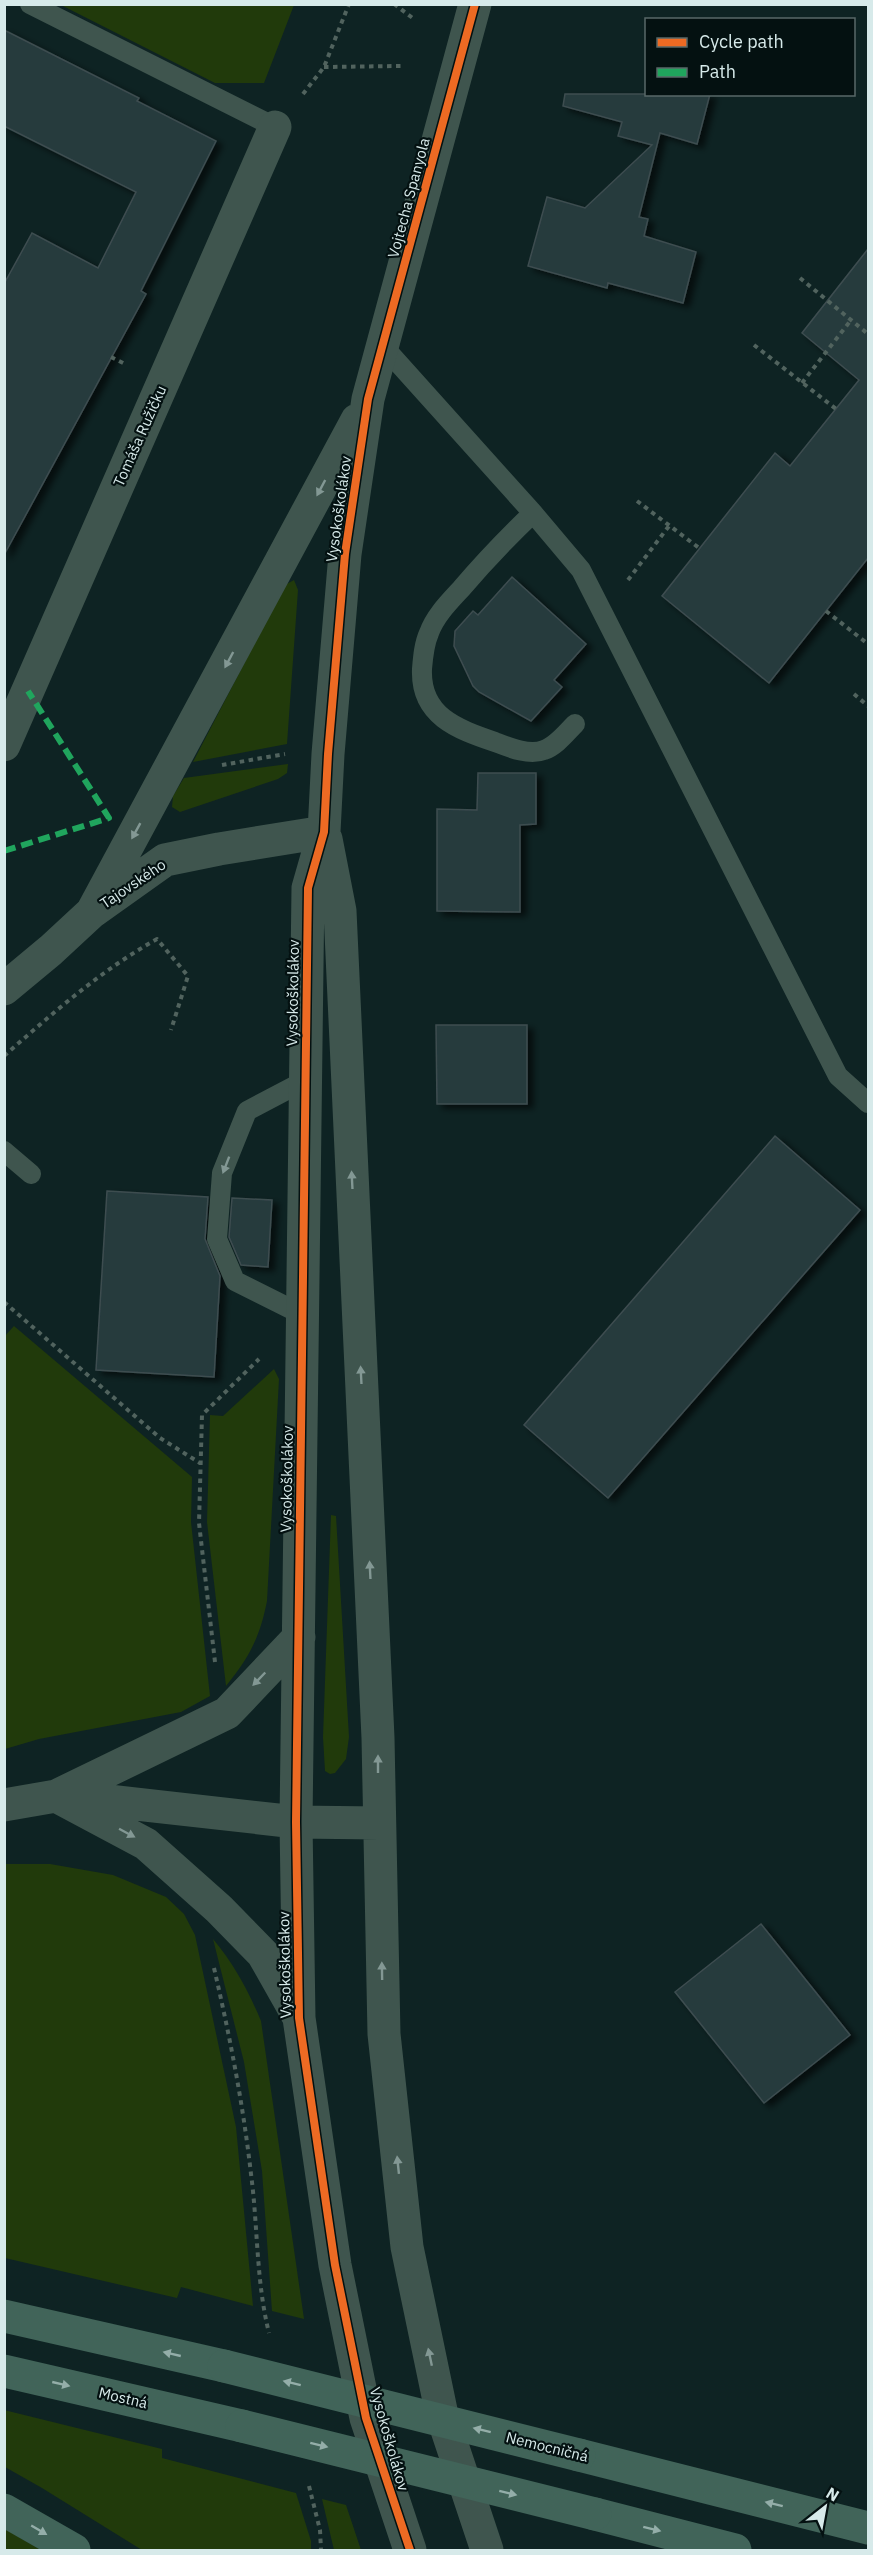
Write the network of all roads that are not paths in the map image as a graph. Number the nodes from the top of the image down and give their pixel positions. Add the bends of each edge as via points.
1 (30, 4) edge
2 (475, 4) edge
3 (275, 127) joint
4 (382, 346) junction
5 (368, 399) junction
6 (534, 513) junction
7 (575, 724) dead end
8 (4, 745) edge
9 (324, 832) junction
10 (92, 912) junction
11 (4, 989) edge
12 (304, 1081) junction
13 (868, 1103) edge
14 (4, 1151) edge
15 (31, 1174) dead end
16 (303, 1315) junction
17 (299, 1637) junction
18 (57, 1796) junction
19 (4, 1805) edge
20 (296, 1822) junction
21 (379, 1823) junction
22 (299, 2018) junction
23 (4, 2295) edge
24 (4, 2316) edge
25 (120, 2342) junction
26 (4, 2371) edge
27 (4, 2510) edge
28 (868, 2528) edge
29 (74, 2550) edge
30 (410, 2550) edge
31 (487, 2550) edge
32 (735, 2550) edge

1 - 3 lane
2 - 4 street, Vojtecha Spanyola
3 - 8 street, Tomáša Ružičku
4 - 5 street, Vojtecha Spanyola
4 - 6 lane
5 - 9 street, Vysokoškolákov via 345,554
5 -> 10 street
6 - 7 lane via 489,556 440,612 423,656 426,700 457,728 522,751 542,751
6 - 13 lane via 581,570 838,1076
9 - 10 street, Tajovského via 165,860
9 - 12 street, Vysokoškolákov via 308,888
21 -> 9 street, Vysokoškolákov via 340,911
10 - 11 street, Tajovského
12 - 16 street, Vysokoškolákov
12 -> 16 lane via 248,1111 222,1173 218,1239 235,1281
14 - 15 lane
16 - 17 street, Vysokoškolákov
17 -> 18 street via 227,1713
17 - 20 street, Vysokoškolákov
18 - 19 street
18 - 20 street
18 -> 22 street via 146,1844 219,1909 263,1954
20 - 21 street
20 - 22 street, Vysokoškolákov
31 -> 21 street, Vysokoškolákov via 442,2415 406,2247 384,2034
22 - 30 street, Vysokoškolákov via 335,2265 366,2418
23 - 25 main road
24 - 25 main road
28 -> 25 main road, Nemocničná, bridge
26 -> 32 main road, Mostná, bridge via 242,2426
27 -> 29 main road

